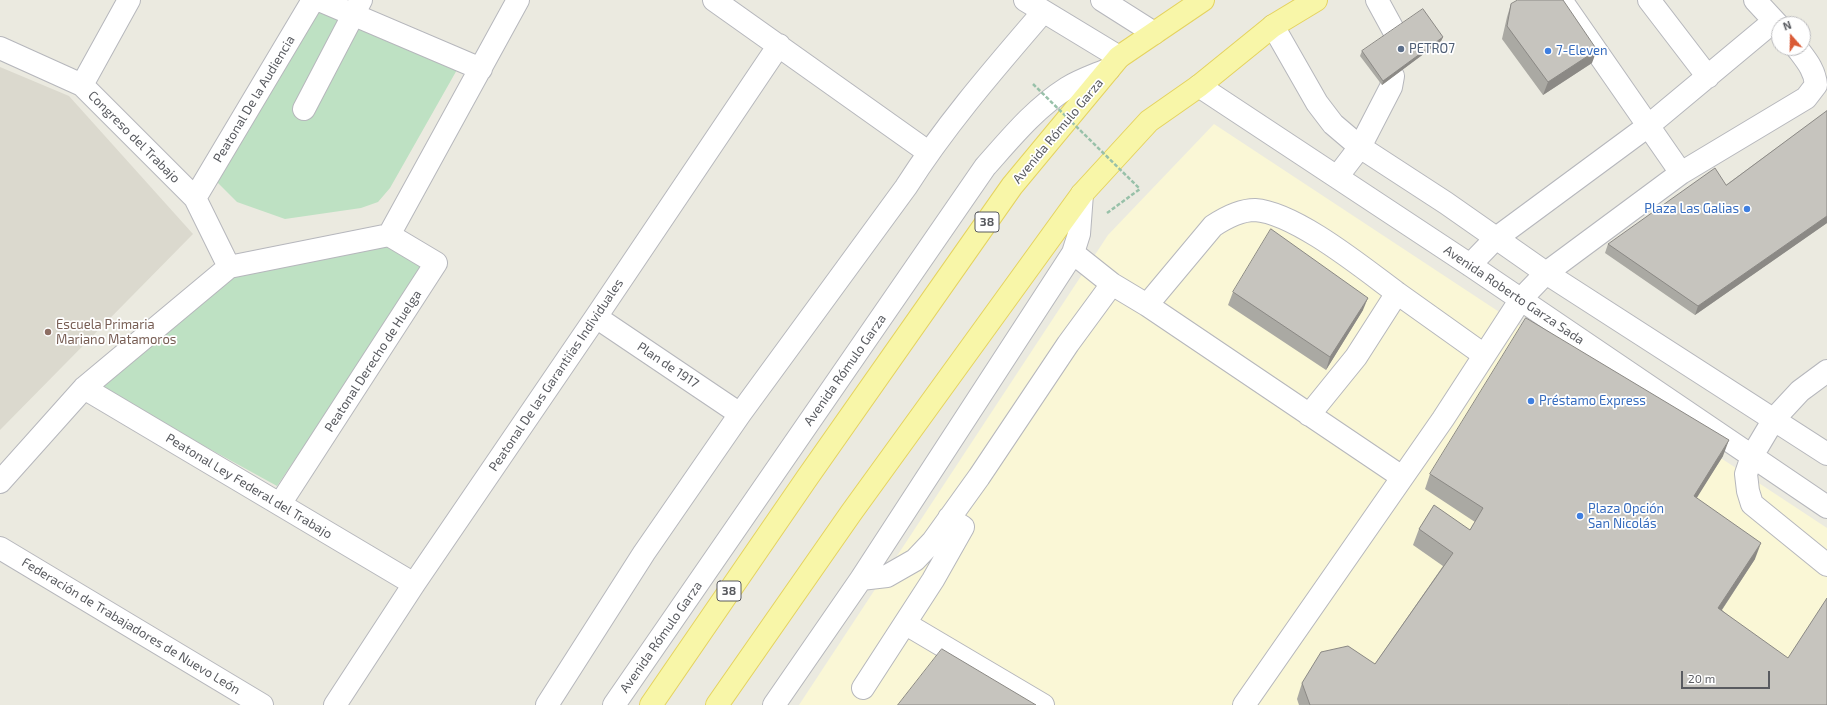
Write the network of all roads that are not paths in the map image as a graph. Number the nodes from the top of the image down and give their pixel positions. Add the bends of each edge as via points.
1 (129, 0) edge
2 (313, 0) edge
3 (319, 0) edge
4 (518, 0) edge
5 (714, 0) edge
6 (1102, 0) edge
7 (1202, 0) edge
8 (1316, 0) edge
9 (1377, 0) edge
10 (1561, 0) edge
11 (1649, 0) edge
12 (1755, 0) edge
13 (1034, 6) edge
14 (357, 8) edge
15 (1771, 17) edge
16 (1273, 26) junction
17 (1771, 29) edge
18 (1395, 32) edge
19 (1154, 33) junction
20 (779, 45) junction
21 (0, 48) edge
22 (1803, 56) edge
23 (1114, 63) junction
24 (481, 69) junction
25 (1394, 76) edge
26 (1708, 77) junction
27 (82, 85) junction
28 (1199, 86) junction
29 (304, 109) dead end
30 (1648, 126) junction
31 (1360, 147) junction
32 (928, 152) junction
33 (1681, 174) junction
34 (1337, 177) junction
35 (1082, 194) junction
36 (195, 198) junction
37 (389, 235) junction
38 (1495, 239) junction
39 (1073, 253) junction
40 (1470, 265) junction
41 (229, 267) junction
42 (1546, 273) junction
43 (1112, 284) junction
44 (1397, 293) junction
45 (1521, 299) junction
46 (1147, 305) junction
47 (596, 317) junction
48 (1484, 355) junction
49 (1827, 371) edge
50 (84, 388) junction
51 (740, 414) junction
52 (1309, 415) junction
53 (1774, 419) junction
54 (1827, 454) edge
55 (1752, 456) junction
56 (1402, 477) junction
57 (0, 482) edge
58 (280, 504) junction
59 (1827, 507) edge
60 (949, 518) junction
61 (0, 548) edge
62 (1827, 565) edge
63 (862, 578) junction
64 (414, 584) junction
65 (906, 624) junction
66 (863, 688) dead end
67 (262, 705) edge
68 (335, 705) edge
69 (547, 705) edge
70 (614, 705) edge
71 (651, 705) edge
72 (717, 705) edge
73 (774, 705) edge
74 (1043, 705) edge
75 (1244, 705) edge

1 - 27 street
2 - 36 street, Peatonal De la Audiencia
3 - 14 street
4 - 24 street
5 - 20 street
6 - 19 street
7 - 19 main road, Avenida Rómulo Garza / 38
8 - 16 main road
9 - 18 street
10 - 30 street
11 - 26 street
12 - 15 street
13 - 23 street
13 - 32 street via 980,86
14 - 24 street
14 - 29 street
16 - 28 main road
16 - 31 street via 1317,103 1333,124
17 - 26 street
19 - 23 main road, Avenida Rómulo Garza / 38
20 - 32 street
20 - 47 street, Peatonal De las Garantiías Individuales
21 - 27 street, Congreso del Trabajo
22 - 33 street via 1816,78 1816,85 1806,98
23 - 70 street, Avenida Rómulo Garza via 1068,88 1041,107 985,167
23 - 71 main road, Avenida Rómulo Garza / 38 via 1012,186
24 - 37 street
25 - 31 street via 1391,87
26 - 30 street
27 - 36 street, Congreso del Trabajo
28 - 34 street, Avenida Roberto Garza Sada
28 - 35 main road via 1150,121
30 - 33 street
30 - 38 street
31 - 34 street
31 - 38 street via 1446,203
32 - 51 street via 906,187
33 - 42 street
34 - 40 street, Avenida Roberto Garza Sada
35 - 39 street via 1079,234
35 - 72 main road via 851,513
36 - 41 street, Congreso del Trabajo
37 - 41 street
37 - 58 street, Peatonal Derecho de Huelga via 436,263
38 - 40 street
38 - 42 street
39 - 43 street
39 - 63 street
40 - 45 street, Avenida Roberto Garza Sada
41 - 50 street
42 - 45 street
42 - 53 street
43 - 46 street
43 - 60 street
44 - 46 street via 1331,244 1272,213 1254,210 1227,217 1213,226
44 - 48 street
44 - 52 street via 1356,356
45 - 48 street
45 - 55 street, Avenida Roberto Garza Sada
46 - 52 street
47 - 51 street, Plan de 1917
47 - 64 street, Peatonal De las Garantiías Individuales
48 - 56 street
49 - 53 street via 1800,391
50 - 57 street
50 - 58 street, Peatonal Ley Federal del Trabajo
51 - 69 street via 644,553
52 - 56 street
53 - 54 street
53 - 55 street
55 - 59 street, Avenida Roberto Garza Sada
55 - 62 street via 1746,474 1752,504
56 - 75 street
58 - 64 street, Peatonal Ley Federal del Trabajo
60 - 63 street via 933,541 915,560 887,576
60 - 65 street via 963,527
61 - 67 street, Federación de Trabajadores de Nuevo León
63 - 73 street
64 - 68 street, Peatonal De las Garantiías Individuales
65 - 66 street
65 - 74 street

